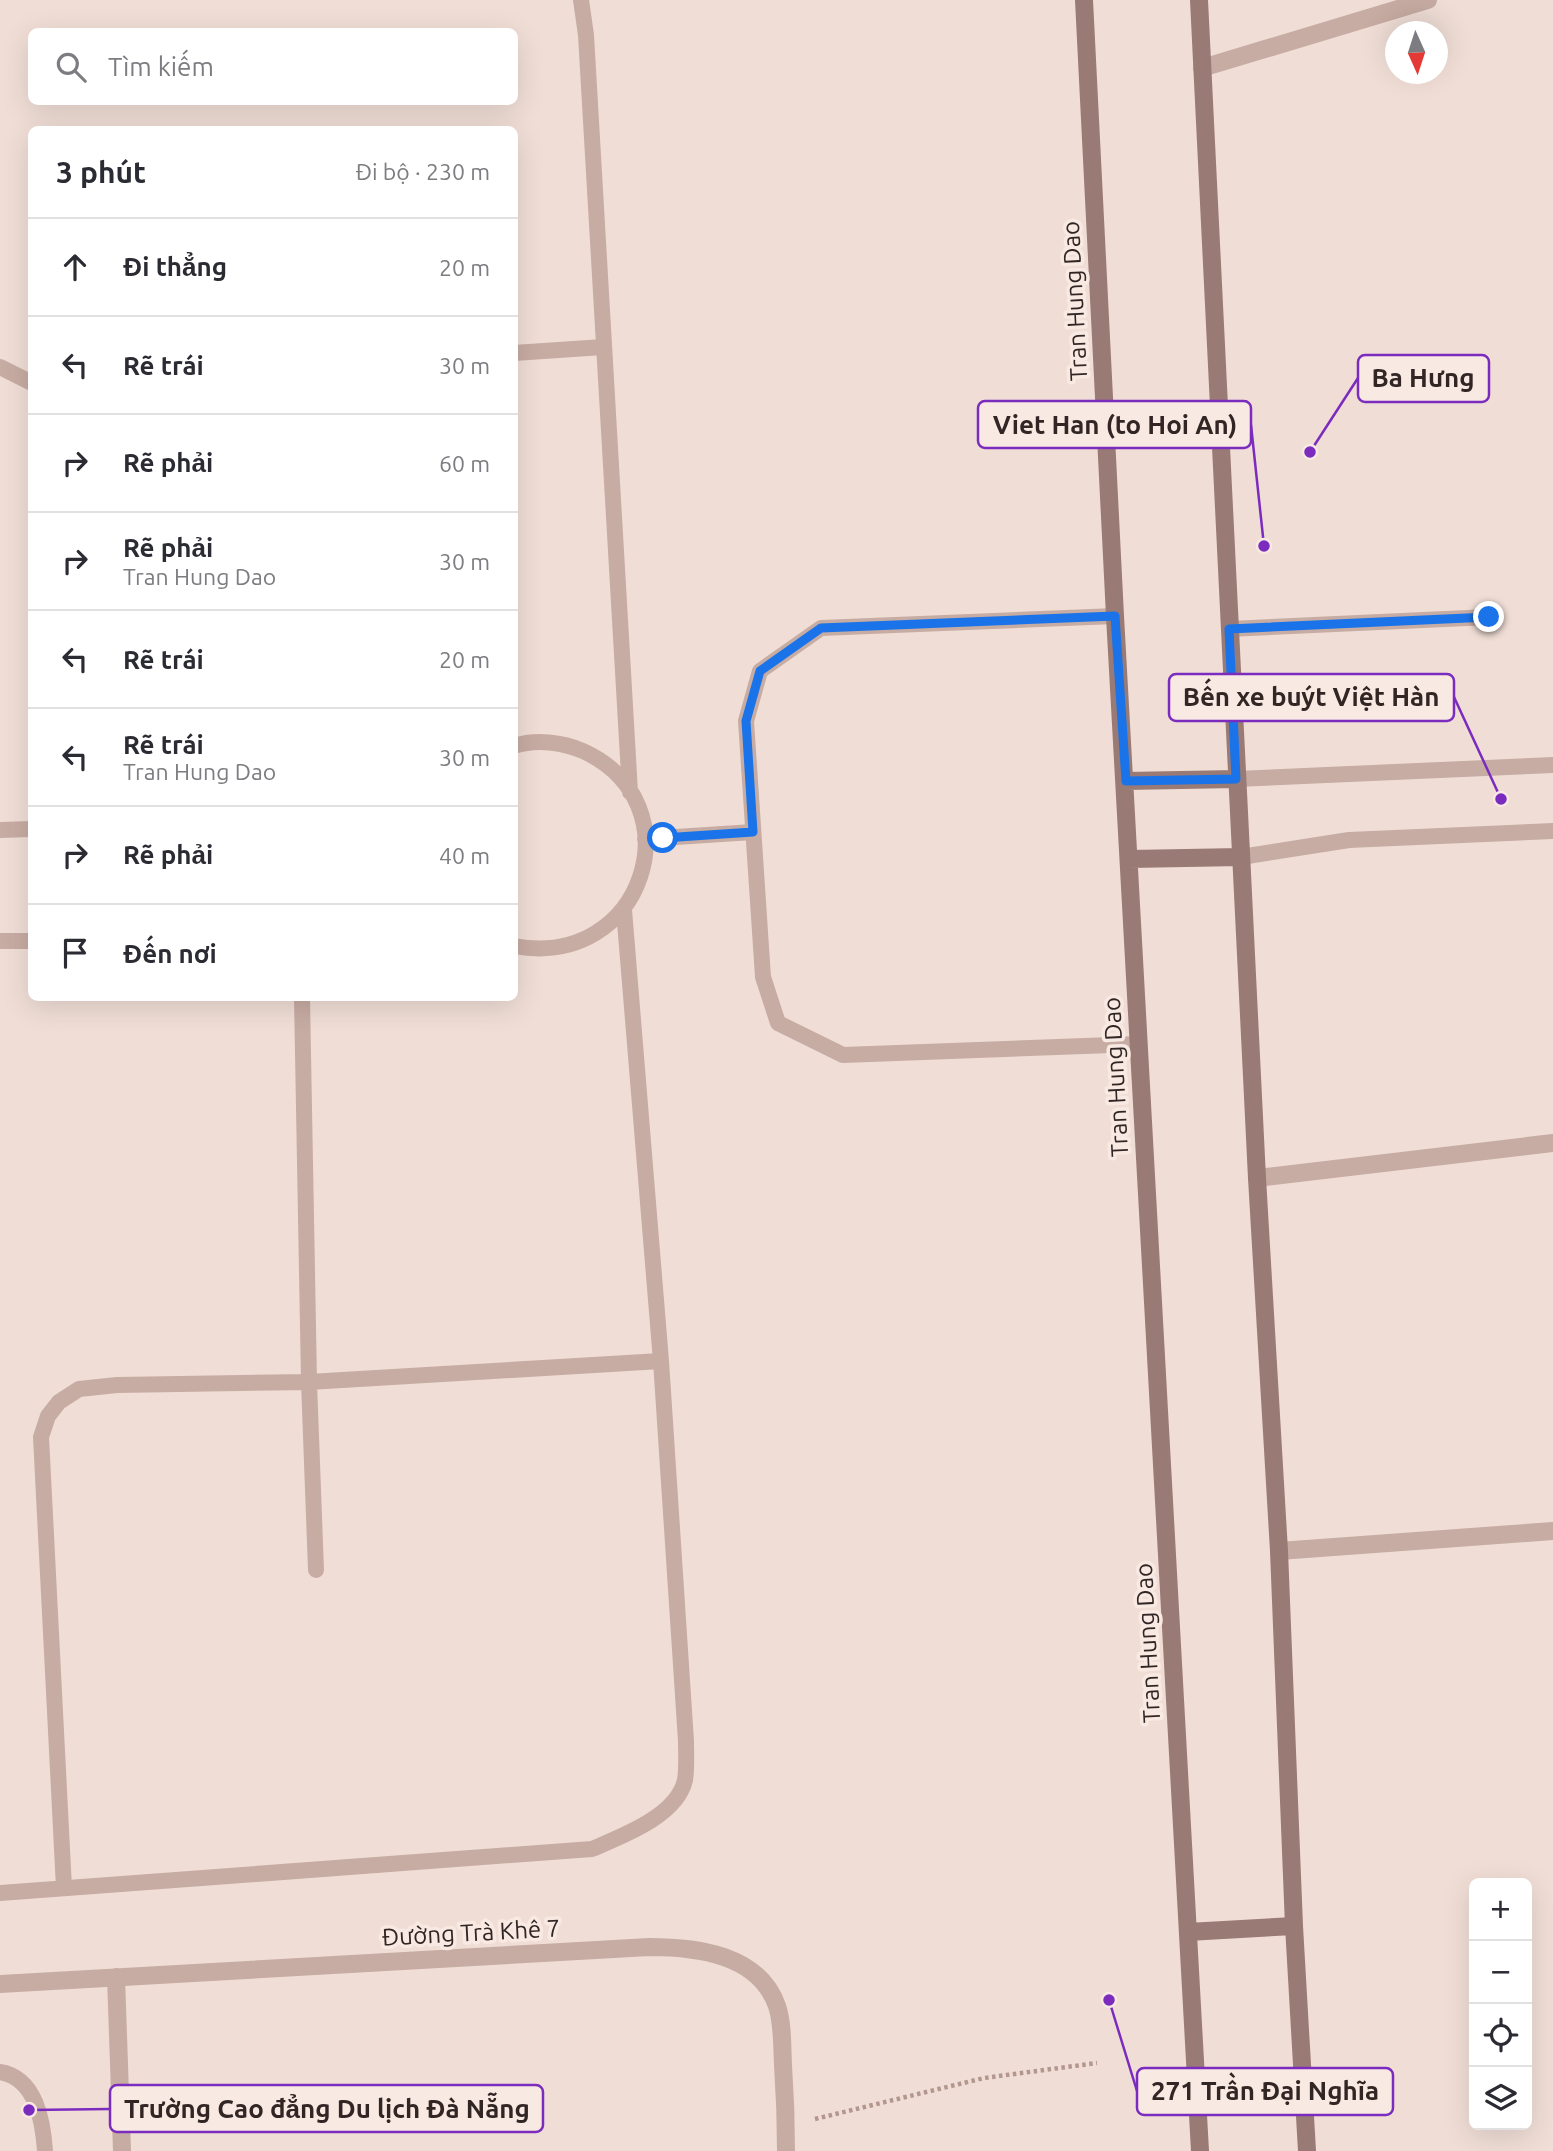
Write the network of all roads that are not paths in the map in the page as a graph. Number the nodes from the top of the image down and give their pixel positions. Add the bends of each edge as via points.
1 (581, 0) edge
2 (1084, 0) edge
3 (1199, 0) edge
4 (1428, 0) edge
5 (1202, 68) junction
6 (603, 347) junction
7 (518, 353) edge
8 (0, 368) edge
9 (28, 381) edge
10 (1115, 616) junction
11 (1489, 617) dead end
12 (1229, 629) junction
13 (518, 746) edge
14 (1553, 765) edge
15 (1236, 779) junction
16 (1126, 781) junction
17 (630, 792) junction
18 (28, 829) edge
19 (0, 830) edge
20 (1553, 831) edge
21 (753, 832) junction
22 (645, 839) junction
23 (1241, 857) junction
24 (1130, 859) junction
25 (624, 910) junction
26 (28, 941) edge
27 (0, 942) edge
28 (518, 947) edge
29 (302, 1001) edge
30 (1139, 1044) junction
31 (1553, 1143) edge
32 (1257, 1178) junction
33 (662, 1361) junction
34 (309, 1382) junction
35 (1553, 1531) edge
36 (1279, 1551) junction
37 (316, 1570) dead end
38 (64, 1888) junction
39 (0, 1894) edge
40 (1294, 1926) junction
41 (1188, 1932) junction
42 (116, 1977) junction
43 (0, 1983) edge
44 (0, 2072) edge
45 (45, 2151) edge
46 (122, 2151) edge
47 (786, 2151) edge
48 (1200, 2151) edge
49 (1307, 2151) edge

1 - 6 lane
2 - 10 main road, Tran Hung Dao
3 - 5 main road
4 - 5 street
5 - 12 main road
6 - 7 lane
6 - 17 lane
8 - 9 lane
10 - 16 main road, Tran Hung Dao
10 - 21 lane via 821,628 760,671 746,721
11 - 12 lane
12 - 15 main road
13 - 17 lane via 572,747 605,765
14 - 15 lane
15 - 16 main road
15 - 23 main road
16 - 24 main road, Tran Hung Dao
17 - 22 lane via 641,814
18 - 19 lane
20 - 23 lane via 1349,840
21 - 22 lane
21 - 30 lane via 763,977 778,1023 843,1055
22 - 25 lane via 637,888
23 - 24 main road
23 - 32 main road
24 - 30 main road, Tran Hung Dao
25 - 28 lane via 584,941 560,949
25 - 33 lane
26 - 27 lane
29 - 34 lane
30 - 41 main road, Tran Hung Dao
31 - 32 street
32 - 36 main road
33 - 34 lane
33 - 38 lane via 686,1741 685,1782 665,1810 633,1832 592,1849
34 - 37 lane
34 - 38 lane via 79,1389 48,1416 41,1437
35 - 36 street
36 - 40 main road
38 - 39 lane
40 - 41 main road
40 - 49 main road
41 - 48 main road, Tran Hung Dao
42 - 43 street, Đường Trà Khê 7
42 - 46 street
42 - 47 street, Đường Trà Khê 7 via 649,1947 713,1952 765,1983 777,2007
44 - 45 lane via 31,2091 43,2121

